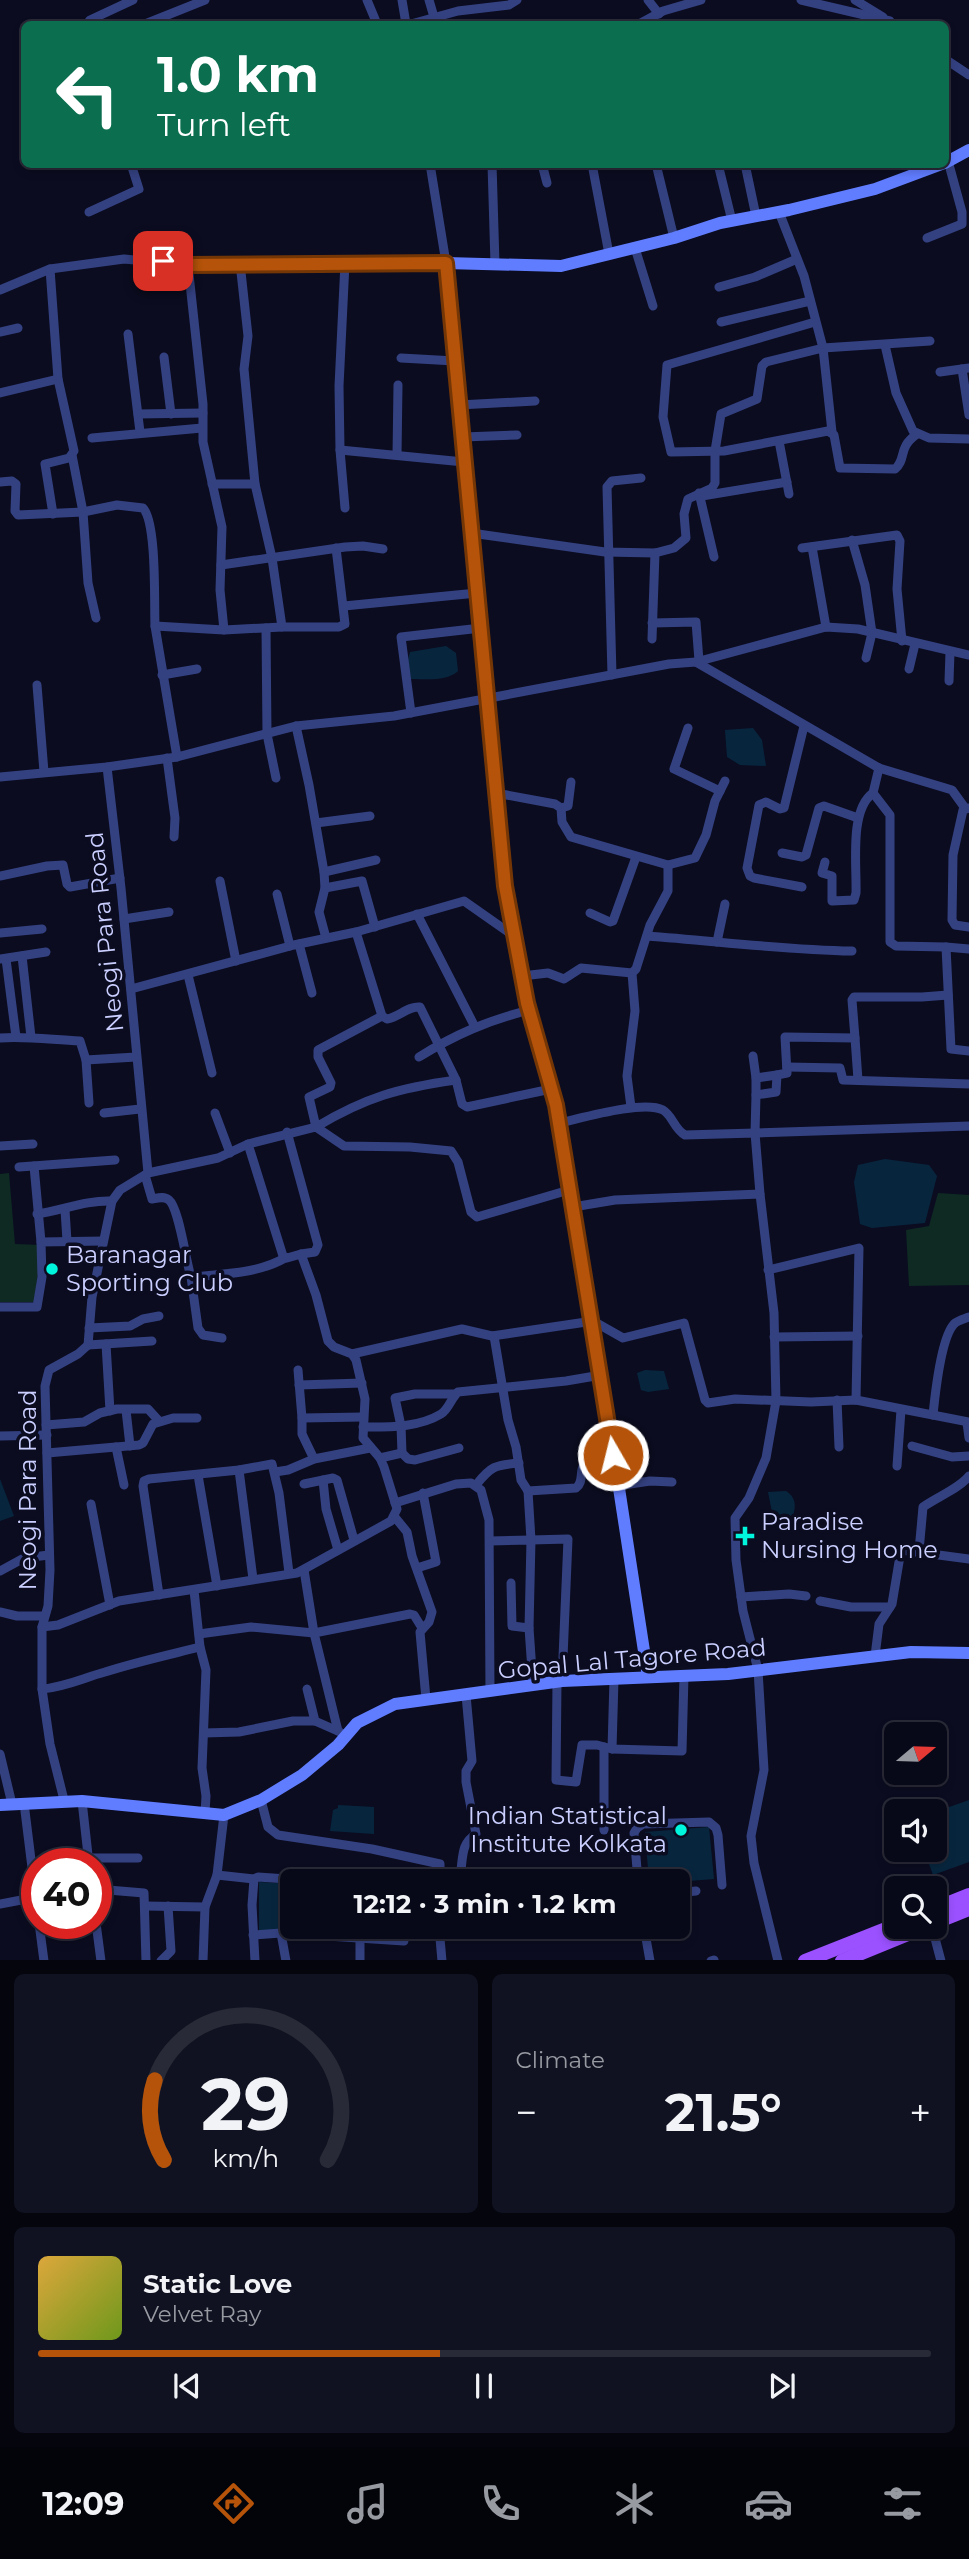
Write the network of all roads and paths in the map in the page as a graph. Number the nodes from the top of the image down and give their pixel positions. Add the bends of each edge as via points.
1 (133, 0) edge
2 (205, 0) edge
3 (367, 0) edge
4 (402, 0) edge
5 (429, 0) edge
6 (517, 0) edge
7 (648, 0) edge
8 (701, 0) edge
9 (801, 0) edge
10 (855, 0) edge
11 (680, 3) edge
12 (659, 14) junction
13 (434, 17) junction
14 (89, 21) edge
15 (152, 21) edge
16 (376, 21) edge
17 (407, 21) edge
18 (419, 21) edge
19 (645, 21) edge
20 (884, 21) edge
21 (889, 21) edge
22 (949, 62) edge
23 (969, 75) edge
24 (969, 150) edge
25 (949, 161) edge
26 (132, 168) edge
27 (431, 168) edge
28 (492, 168) edge
29 (543, 168) edge
30 (593, 168) edge
31 (657, 168) edge
32 (719, 168) dead end
33 (746, 168) edge
34 (932, 168) edge
35 (947, 168) edge
36 (547, 183) dead end
37 (89, 212) dead end
38 (779, 212) junction
39 (756, 216) junction
40 (732, 221) junction
41 (674, 238) junction
42 (927, 238) dead end
43 (635, 248) junction
44 (609, 254) junction
45 (797, 259) junction
46 (345, 262) junction
47 (240, 263) junction
48 (446, 263) junction
49 (495, 264) junction
50 (188, 265) junction
51 (50, 269) junction
52 (719, 287) dead end
53 (0, 290) edge
54 (810, 301) junction
55 (653, 306) dead end
56 (721, 322) dead end
57 (815, 322) junction
58 (18, 328) dead end
59 (0, 332) edge
60 (128, 334) dead end
61 (930, 341) dead end
62 (886, 345) junction
63 (823, 348) junction
64 (164, 357) dead end
65 (401, 358) dead end
66 (455, 361) junction
67 (965, 368) edge
68 (940, 372) dead end
69 (58, 379) junction
70 (398, 385) dead end
71 (0, 393) edge
72 (535, 401) dead end
73 (459, 405) junction
74 (203, 413) junction
75 (138, 414) junction
76 (171, 414) junction
77 (969, 415) edge
78 (202, 428) junction
79 (140, 432) junction
80 (832, 432) junction
81 (917, 434) junction
82 (517, 435) dead end
83 (463, 437) junction
84 (92, 438) dead end
85 (969, 439) edge
86 (779, 441) junction
87 (340, 450) junction
88 (715, 451) junction
89 (72, 455) junction
90 (397, 455) junction
91 (464, 462) junction
92 (641, 478) dead end
93 (0, 482) edge
94 (787, 482) junction
95 (212, 484) junction
96 (256, 484) junction
97 (700, 494) junction
98 (789, 494) dead end
99 (345, 508) dead end
100 (83, 512) junction
101 (53, 514) junction
102 (471, 533) junction
103 (852, 540) junction
104 (336, 548) junction
105 (383, 549) dead end
106 (609, 552) junction
107 (655, 553) junction
108 (713, 557) dead end
109 (272, 558) junction
110 (221, 565) junction
111 (477, 593) junction
112 (344, 606) junction
113 (96, 618) dead end
114 (652, 623) junction
115 (155, 626) junction
116 (826, 626) junction
117 (282, 627) junction
118 (266, 628) junction
119 (481, 628) junction
120 (223, 630) junction
121 (872, 633) junction
122 (652, 639) dead end
123 (902, 641) junction
124 (915, 644) junction
125 (950, 652) junction
126 (969, 655) edge
127 (866, 658) dead end
128 (698, 661) junction
129 (197, 669) dead end
130 (909, 669) dead end
131 (162, 675) junction
132 (612, 675) junction
133 (949, 681) dead end
134 (37, 685) dead end
135 (487, 697) junction
136 (411, 713) junction
137 (296, 726) junction
138 (804, 726) junction
139 (688, 728) dead end
140 (267, 734) junction
141 (177, 757) junction
142 (167, 758) junction
143 (107, 767) junction
144 (879, 768) junction
145 (44, 772) junction
146 (0, 777) edge
147 (276, 778) dead end
148 (725, 780) dead end
149 (571, 782) dead end
150 (720, 791) junction
151 (496, 793) junction
152 (873, 793) junction
153 (561, 808) junction
154 (967, 808) edge
155 (370, 816) dead end
156 (859, 818) junction
157 (316, 823) junction
158 (174, 837) dead end
159 (782, 853) dead end
160 (636, 857) junction
161 (376, 860) dead end
162 (825, 862) dead end
163 (668, 865) junction
164 (324, 872) junction
165 (0, 876) edge
166 (120, 878) junction
167 (220, 881) dead end
168 (802, 887) dead end
169 (325, 888) junction
170 (277, 894) dead end
171 (725, 904) dead end
172 (169, 912) dead end
173 (590, 913) dead end
174 (417, 914) junction
175 (124, 919) junction
176 (375, 927) junction
177 (969, 927) edge
178 (42, 929) dead end
179 (356, 932) junction
180 (0, 933) edge
181 (514, 936) junction
182 (647, 936) junction
183 (326, 938) junction
184 (717, 942) junction
185 (295, 945) junction
186 (946, 947) junction
187 (969, 948) edge
188 (852, 951) dead end
189 (46, 952) dead end
190 (22, 956) junction
191 (3, 959) edge
192 (236, 961) junction
193 (632, 973) junction
194 (188, 975) junction
195 (522, 976) junction
196 (131, 989) junction
197 (312, 993) dead end
198 (948, 995) junction
199 (529, 1010) junction
200 (382, 1016) junction
201 (475, 1027) junction
202 (16, 1037) junction
203 (31, 1037) junction
204 (0, 1038) edge
205 (855, 1038) junction
206 (440, 1044) junction
207 (969, 1051) edge
208 (752, 1056) dead end
209 (136, 1057) junction
210 (419, 1057) dead end
211 (86, 1060) junction
212 (787, 1068) junction
213 (212, 1073) dead end
214 (777, 1075) junction
215 (756, 1078) junction
216 (456, 1080) junction
217 (858, 1080) junction
218 (969, 1084) edge
219 (551, 1089) junction
220 (756, 1095) junction
221 (89, 1103) dead end
222 (631, 1108) junction
223 (140, 1109) junction
224 (215, 1113) dead end
225 (104, 1114) dead end
226 (559, 1123) junction
227 (969, 1126) edge
228 (316, 1127) junction
229 (287, 1132) junction
230 (755, 1133) junction
231 (33, 1144) dead end
232 (248, 1144) junction
233 (0, 1146) edge
234 (230, 1153) junction
235 (115, 1160) dead end
236 (34, 1166) junction
237 (19, 1167) dead end
238 (147, 1174) junction
239 (569, 1190) junction
240 (760, 1194) junction
241 (112, 1200) junction
242 (573, 1207) junction
243 (65, 1210) junction
244 (37, 1214) junction
245 (67, 1241) junction
246 (103, 1241) junction
247 (41, 1242) junction
248 (301, 1254) junction
249 (285, 1258) junction
250 (768, 1270) junction
251 (191, 1278) junction
252 (0, 1307) edge
253 (159, 1316) dead end
254 (969, 1317) edge
255 (593, 1321) junction
256 (89, 1328) junction
257 (494, 1336) junction
258 (858, 1336) junction
259 (774, 1337) junction
260 (222, 1338) dead end
261 (152, 1341) dead end
262 (106, 1344) junction
263 (88, 1345) junction
264 (352, 1354) junction
265 (298, 1370) dead end
266 (601, 1375) junction
267 (362, 1383) junction
268 (299, 1385) junction
269 (501, 1387) junction
270 (454, 1395) junction
271 (837, 1400) junction
272 (856, 1400) junction
273 (776, 1401) junction
274 (126, 1409) junction
275 (901, 1410) junction
276 (110, 1411) junction
277 (933, 1415) junction
278 (197, 1418) dead end
279 (302, 1419) junction
280 (159, 1421) junction
281 (363, 1422) junction
282 (968, 1423) edge
283 (46, 1425) junction
284 (401, 1426) junction
285 (47, 1435) junction
286 (0, 1436) edge
287 (969, 1438) edge
288 (130, 1446) junction
289 (912, 1446) dead end
290 (116, 1447) junction
291 (839, 1447) dead end
292 (370, 1448) junction
293 (459, 1448) dead end
294 (47, 1453) junction
295 (402, 1453) junction
296 (969, 1456) edge
297 (380, 1458) junction
298 (314, 1459) junction
299 (614, 1460) junction
300 (519, 1463) junction
301 (897, 1466) dead end
302 (239, 1470) junction
303 (275, 1472) junction
304 (198, 1475) junction
305 (969, 1476) edge
306 (323, 1480) junction
307 (673, 1482) dead end
308 (304, 1483) dead end
309 (124, 1485) dead end
310 (476, 1485) junction
311 (617, 1486) junction
312 (528, 1491) junction
313 (423, 1493) junction
314 (395, 1503) junction
315 (91, 1504) dead end
316 (394, 1516) junction
317 (531, 1540) junction
318 (354, 1541) junction
319 (490, 1541) junction
320 (338, 1550) junction
321 (919, 1551) junction
322 (49, 1555) junction
323 (969, 1559) edge
324 (417, 1568) junction
325 (304, 1570) junction
326 (0, 1572) edge
327 (289, 1573) junction
328 (253, 1579) junction
329 (511, 1583) dead end
330 (217, 1586) junction
331 (194, 1590) junction
332 (159, 1595) junction
333 (806, 1596) dead end
334 (741, 1597) junction
335 (820, 1601) dead end
336 (110, 1605) junction
337 (890, 1608) junction
338 (0, 1612) edge
339 (44, 1616) junction
340 (42, 1627) junction
341 (422, 1628) junction
342 (529, 1628) junction
343 (314, 1633) junction
344 (199, 1634) junction
345 (201, 1647) junction
346 (969, 1653) edge
347 (875, 1656) junction
348 (758, 1670) junction
349 (684, 1676) junction
350 (648, 1677) junction
351 (614, 1679) junction
352 (559, 1681) junction
353 (533, 1685) junction
354 (42, 1689) junction
355 (307, 1689) dead end
356 (490, 1692) junction
357 (466, 1695) junction
358 (426, 1699) junction
359 (315, 1721) junction
360 (204, 1733) junction
361 (343, 1733) junction
362 (608, 1748) junction
363 (0, 1754) edge
364 (64, 1800) junction
365 (261, 1800) junction
366 (82, 1801) junction
367 (12, 1804) edge
368 (205, 1813) junction
369 (224, 1815) junction
370 (604, 1830) dead end
371 (23, 1848) edge
372 (87, 1848) edge
373 (138, 1858) dead end
374 (112, 1860) edge
375 (440, 1869) edge
376 (461, 1869) edge
377 (637, 1869) edge
378 (217, 1875) junction
379 (254, 1879) junction
380 (280, 1879) edge
381 (722, 1885) dead end
382 (112, 1890) edge
383 (696, 1891) dead end
384 (690, 1892) edge
385 (969, 1895) edge
386 (21, 1900) edge
387 (0, 1904) edge
388 (947, 1904) edge
389 (145, 1906) junction
390 (168, 1906) junction
391 (205, 1907) junction
392 (969, 1909) edge
393 (947, 1919) edge
394 (884, 1930) edge
395 (280, 1933) edge
396 (253, 1935) junction
397 (41, 1939) edge
398 (98, 1939) edge
399 (282, 1939) edge
400 (359, 1939) edge
401 (374, 1939) edge
402 (404, 1939) edge
403 (440, 1939) edge
404 (646, 1939) edge
405 (896, 1939) edge
406 (936, 1939) edge
407 (44, 1960) edge
408 (101, 1960) edge
409 (146, 1960) edge
410 (162, 1960) edge
411 (203, 1960) edge
412 (255, 1960) edge
413 (286, 1960) edge
414 (360, 1960) edge
415 (442, 1960) edge
416 (650, 1960) edge
417 (778, 1960) edge
418 (808, 1960) edge
419 (844, 1960) edge
420 (941, 1960) edge

1 - 14 street
2 - 15 street
3 - 16 street
4 - 17 street
5 - 13 street
6 - 13 street
7 - 12 street
8 - 11 street
9 - 20 street
10 - 21 street
11 - 12 street
12 - 19 street
13 - 18 street
22 - 23 street
24 - 25 street
26 - 37 street via 139,189
27 - 48 street
28 - 49 street
29 - 36 street
30 - 44 street
31 - 41 street
32 - 40 street
33 - 39 street
34 - 38 street via 875,189
35 - 42 street via 962,224
38 - 39 street
38 - 45 street
39 - 40 street
40 - 41 street
41 - 43 street
43 - 44 street
43 - 55 street
44 - 49 street via 561,266
45 - 52 street
45 - 54 street
46 - 47 street
46 - 48 street
46 - 87 street
47 - 50 street
47 - 96 street via 248,336 244,369
48 - 49 street
48 - 66 street
50 - 51 street via 124,260
50 - 74 street
51 - 53 street
51 - 69 street
54 - 56 street
54 - 57 street
57 - 63 street
57 - 88 street via 667,365 662,406 671,452
58 - 59 street
60 - 75 street
61 - 62 street
62 - 63 street
62 - 81 street via 896,393
63 - 80 street
63 - 88 street via 766,362 757,399 721,414
64 - 76 street
65 - 66 street
66 - 73 street
67 - 68 street
67 - 77 street
69 - 71 street
69 - 89 street
70 - 90 street
72 - 73 street
73 - 83 street
74 - 76 street
74 - 78 street
75 - 76 street
75 - 79 street
78 - 79 street
78 - 95 street
79 - 84 street
80 - 81 street via 842,469 895,469 904,445
80 - 86 street
81 - 85 street
82 - 83 street
83 - 91 street
86 - 88 street
86 - 94 street
87 - 90 street
87 - 99 street
88 - 97 street via 715,483
89 - 100 street
89 - 101 street via 45,464
90 - 91 street
91 - 102 street
92 - 106 street via 608,484
93 - 101 street via 16,484 18,514
94 - 97 street
94 - 98 street
95 - 96 street
95 - 110 street via 222,527
96 - 109 street
97 - 107 street via 685,505 686,538 674,548
97 - 108 street
100 - 101 street
100 - 113 street via 88,583
100 - 115 street via 117,505 147,511
102 - 106 street
102 - 111 street
103 - 116 street via 807,547
103 - 121 street
103 - 123 street via 899,537
104 - 105 street
104 - 109 street
104 - 112 street
106 - 107 street
106 - 132 street
107 - 114 street
109 - 110 street
109 - 117 street
110 - 120 street
111 - 112 street
111 - 119 street
112 - 117 street via 343,626
114 - 122 street
114 - 128 street via 696,622
115 - 120 street
115 - 131 street
116 - 121 street
116 - 128 street
117 - 118 street
118 - 120 street
118 - 140 street
119 - 135 street
119 - 136 street via 401,637
121 - 123 street
121 - 127 street
123 - 124 street
124 - 125 street
124 - 130 street
125 - 126 street
125 - 133 street
128 - 132 street
128 - 138 street
129 - 131 street
131 - 141 street
132 - 135 street
134 - 145 street
135 - 136 street
135 - 151 street
136 - 137 street
137 - 140 street
137 - 157 street
138 - 144 street
138 - 168 street via 784,808 766,802 759,805 747,868 754,878
139 - 150 street via 674,769
140 - 141 street
140 - 147 street
141 - 142 street
142 - 143 street
142 - 158 street
143 - 145 street
143 - 166 street, Neogi Para Road
144 - 152 street
144 - 154 street via 951,790
145 - 146 street
148 - 150 street
149 - 153 street via 568,806
150 - 163 street via 695,858
151 - 153 street
151 - 181 street
152 - 156 street via 865,800
152 - 186 street via 890,815 890,942 895,946
153 - 160 street via 562,822 571,837
154 - 177 street via 953,855 951,920
155 - 157 street
156 - 159 street via 819,808 806,855
156 - 162 street via 853,900 832,901 832,876 821,871
157 - 164 street
160 - 163 street
160 - 173 street via 613,921
161 - 164 street
163 - 182 street via 668,891
164 - 169 street
165 - 166 street via 63,865 70,887
166 - 175 street, Neogi Para Road
167 - 192 street
169 - 176 street via 362,881
169 - 183 street via 319,912
170 - 185 street
171 - 184 street
172 - 175 street
174 - 176 street
174 - 181 street via 464,901
174 - 201 street
175 - 196 street, Neogi Para Road
176 - 179 street
178 - 180 street
179 - 183 street
179 - 200 street
181 - 195 street
182 - 184 street
182 - 193 street
183 - 185 street
184 - 188 street
185 - 192 street
185 - 197 street
186 - 187 street
186 - 198 street
189 - 190 street
190 - 191 street
190 - 203 street
191 - 202 street
192 - 194 street
193 - 195 street via 581,968 564,979 548,973
193 - 222 street via 635,1011 627,1076
194 - 196 street
194 - 213 street
195 - 199 street
196 - 209 street, Neogi Para Road
198 - 205 street via 854,997
198 - 207 street via 950,1049
199 - 201 street
199 - 219 street
200 - 206 street via 393,1018 420,1007
200 - 228 street via 318,1051 331,1083 309,1097
201 - 206 street
202 - 203 street
202 - 204 street
203 - 211 street via 80,1041
205 - 212 street via 787,1036
205 - 217 street
206 - 210 street
206 - 216 street
208 - 215 street
209 - 211 street
209 - 223 street, Neogi Para Road
211 - 221 street
212 - 214 street via 786,1074
212 - 217 street via 839,1068 843,1080
214 - 215 street
214 - 220 street via 776,1092
215 - 220 street
216 - 219 street via 467,1107
216 - 228 street via 406,1087 364,1101
217 - 218 street
219 - 226 street
220 - 230 street
222 - 226 street
222 - 230 street via 660,1109 685,1135
223 - 225 street
223 - 238 street, Neogi Para Road
224 - 234 street
226 - 239 street
227 - 230 street
228 - 229 street
228 - 239 street via 344,1146 451,1151 471,1212 477,1217
229 - 232 street
229 - 248 street via 318,1245 315,1252
230 - 240 street
231 - 233 street
232 - 234 street
232 - 249 street
234 - 238 street
235 - 236 street
236 - 237 street
236 - 244 street
238 - 241 street via 120,1189
238 - 251 street via 152,1199 169,1199 176,1213
239 - 242 street
240 - 242 street via 615,1200
240 - 250 street
241 - 243 street via 85,1201
241 - 246 street
242 - 255 street
243 - 244 street
243 - 245 street
244 - 247 street
245 - 246 street
245 - 247 street
246 - 256 street
247 - 252 street via 37,1307
248 - 249 street
248 - 264 street via 328,1341
249 - 251 street via 252,1270
250 - 258 street via 859,1248
250 - 259 street
251 - 260 street via 198,1328 203,1335
253 - 256 street via 130,1326
254 - 277 street via 958,1321 949,1334 937,1376
255 - 257 street
255 - 266 street
255 - 273 street via 623,1338 684,1323 705,1400
256 - 263 street
257 - 264 street via 461,1329
257 - 269 street
258 - 259 street
258 - 272 street
259 - 273 street
261 - 262 street
262 - 263 street
262 - 276 street
263 - 283 street, Neogi Para Road via 50,1370 45,1386
264 - 267 street
265 - 268 street
266 - 269 street
266 - 299 street
267 - 268 street
267 - 281 street
268 - 279 street
269 - 270 street
269 - 300 street
270 - 284 street via 443,1413
270 - 284 street via 395,1398
271 - 272 street
271 - 273 street
271 - 291 street
272 - 275 street
273 - 334 street via 766,1458 735,1518
274 - 276 street
274 - 280 street via 148,1409
274 - 288 street
275 - 277 street
275 - 301 street
276 - 283 street via 84,1422
277 - 282 street
278 - 280 street
279 - 281 street
279 - 298 street via 302,1434
280 - 288 street via 144,1443
281 - 284 street
281 - 292 street via 363,1438
282 - 287 street
283 - 285 street, Neogi Para Road
284 - 295 street
285 - 286 street
285 - 294 street, Neogi Para Road
288 - 290 street
289 - 296 street via 952,1457
290 - 294 street
290 - 309 street
292 - 297 street
292 - 298 street
293 - 295 street via 415,1461
294 - 322 street, Neogi Para Road
295 - 297 street
297 - 314 street
298 - 303 street
299 - 311 street
299 - 312 street via 585,1463 576,1488
300 - 310 street via 494,1466
300 - 312 street
302 - 303 street via 270,1463
302 - 304 street
302 - 328 street
303 - 327 street
304 - 330 street
304 - 332 street via 143,1483
305 - 321 street via 923,1507
306 - 308 street
306 - 318 street via 337,1480
306 - 320 street
307 - 311 street
310 - 313 street via 456,1484
310 - 319 street via 486,1506
311 - 350 street
312 - 317 street
313 - 314 street
313 - 324 street via 436,1562
314 - 316 street
315 - 336 street
316 - 318 street
316 - 324 street via 407,1532
317 - 319 street
317 - 342 street
317 - 352 street via 568,1539
318 - 320 street
319 - 356 street
320 - 325 street
321 - 323 street
321 - 337 street via 901,1550
322 - 326 street via 24,1558
322 - 339 street, Neogi Para Road
324 - 341 street via 432,1612
325 - 327 street
325 - 343 street
327 - 328 street
328 - 330 street
329 - 342 street via 512,1626
330 - 331 street
331 - 332 street
331 - 344 street
332 - 336 street
333 - 334 street
334 - 348 street
335 - 337 street
336 - 340 street
337 - 347 street via 879,1625
338 - 339 street
339 - 340 street, Neogi Para Road
340 - 354 street, Neogi Para Road
341 - 343 street via 410,1614
341 - 358 street
342 - 353 street
343 - 344 street via 251,1627
343 - 361 street
344 - 345 street
345 - 354 street via 96,1674 71,1685
345 - 360 street via 206,1670
346 - 347 street, Gopal Lal Tagore Road
347 - 348 street, Gopal Lal Tagore Road
348 - 349 street, Gopal Lal Tagore Road
348 - 417 street via 764,1770 751,1836
349 - 350 street, Gopal Lal Tagore Road
349 - 362 street via 682,1751
350 - 351 street, Gopal Lal Tagore Road
351 - 352 street, Gopal Lal Tagore Road
351 - 362 street
352 - 353 street, Gopal Lal Tagore Road
352 - 362 street via 556,1780 576,1782 582,1745
353 - 356 street, Gopal Lal Tagore Road
354 - 364 street, Neogi Para Road
355 - 359 street
356 - 357 street, Gopal Lal Tagore Road
357 - 358 street, Gopal Lal Tagore Road
357 - 376 street via 472,1761 466,1782 476,1834 463,1847
358 - 361 street, Gopal Lal Tagore Road via 373,1713
359 - 360 street
359 - 361 street
360 - 368 street
361 - 365 street, Gopal Lal Tagore Road via 338,1745 302,1775
362 - 370 street
363 - 367 street
364 - 366 street, Gopal Lal Tagore Road
364 - 367 street, Gopal Lal Tagore Road
365 - 369 street, Gopal Lal Tagore Road
365 - 375 street via 268,1827 278,1835 372,1849 440,1864
366 - 368 street, Gopal Lal Tagore Road
366 - 372 street
367 - 371 street
368 - 369 street, Gopal Lal Tagore Road
369 - 378 street
373 - 374 street
377 - 381 street via 634,1833 643,1824 709,1822 718,1835
378 - 379 street
378 - 391 street
379 - 380 street
379 - 396 street
382 - 389 street via 143,1893
383 - 384 street
385 - 388 main road
386 - 387 street
389 - 390 street
389 - 409 street
390 - 391 street
390 - 410 street via 170,1951
391 - 411 street
392 - 393 main road
394 - 418 main road
395 - 396 street
396 - 412 street
397 - 407 street
398 - 408 street
399 - 413 street
400 - 414 street
401 - 402 street
403 - 415 street
404 - 416 street
405 - 419 main road
406 - 420 street

